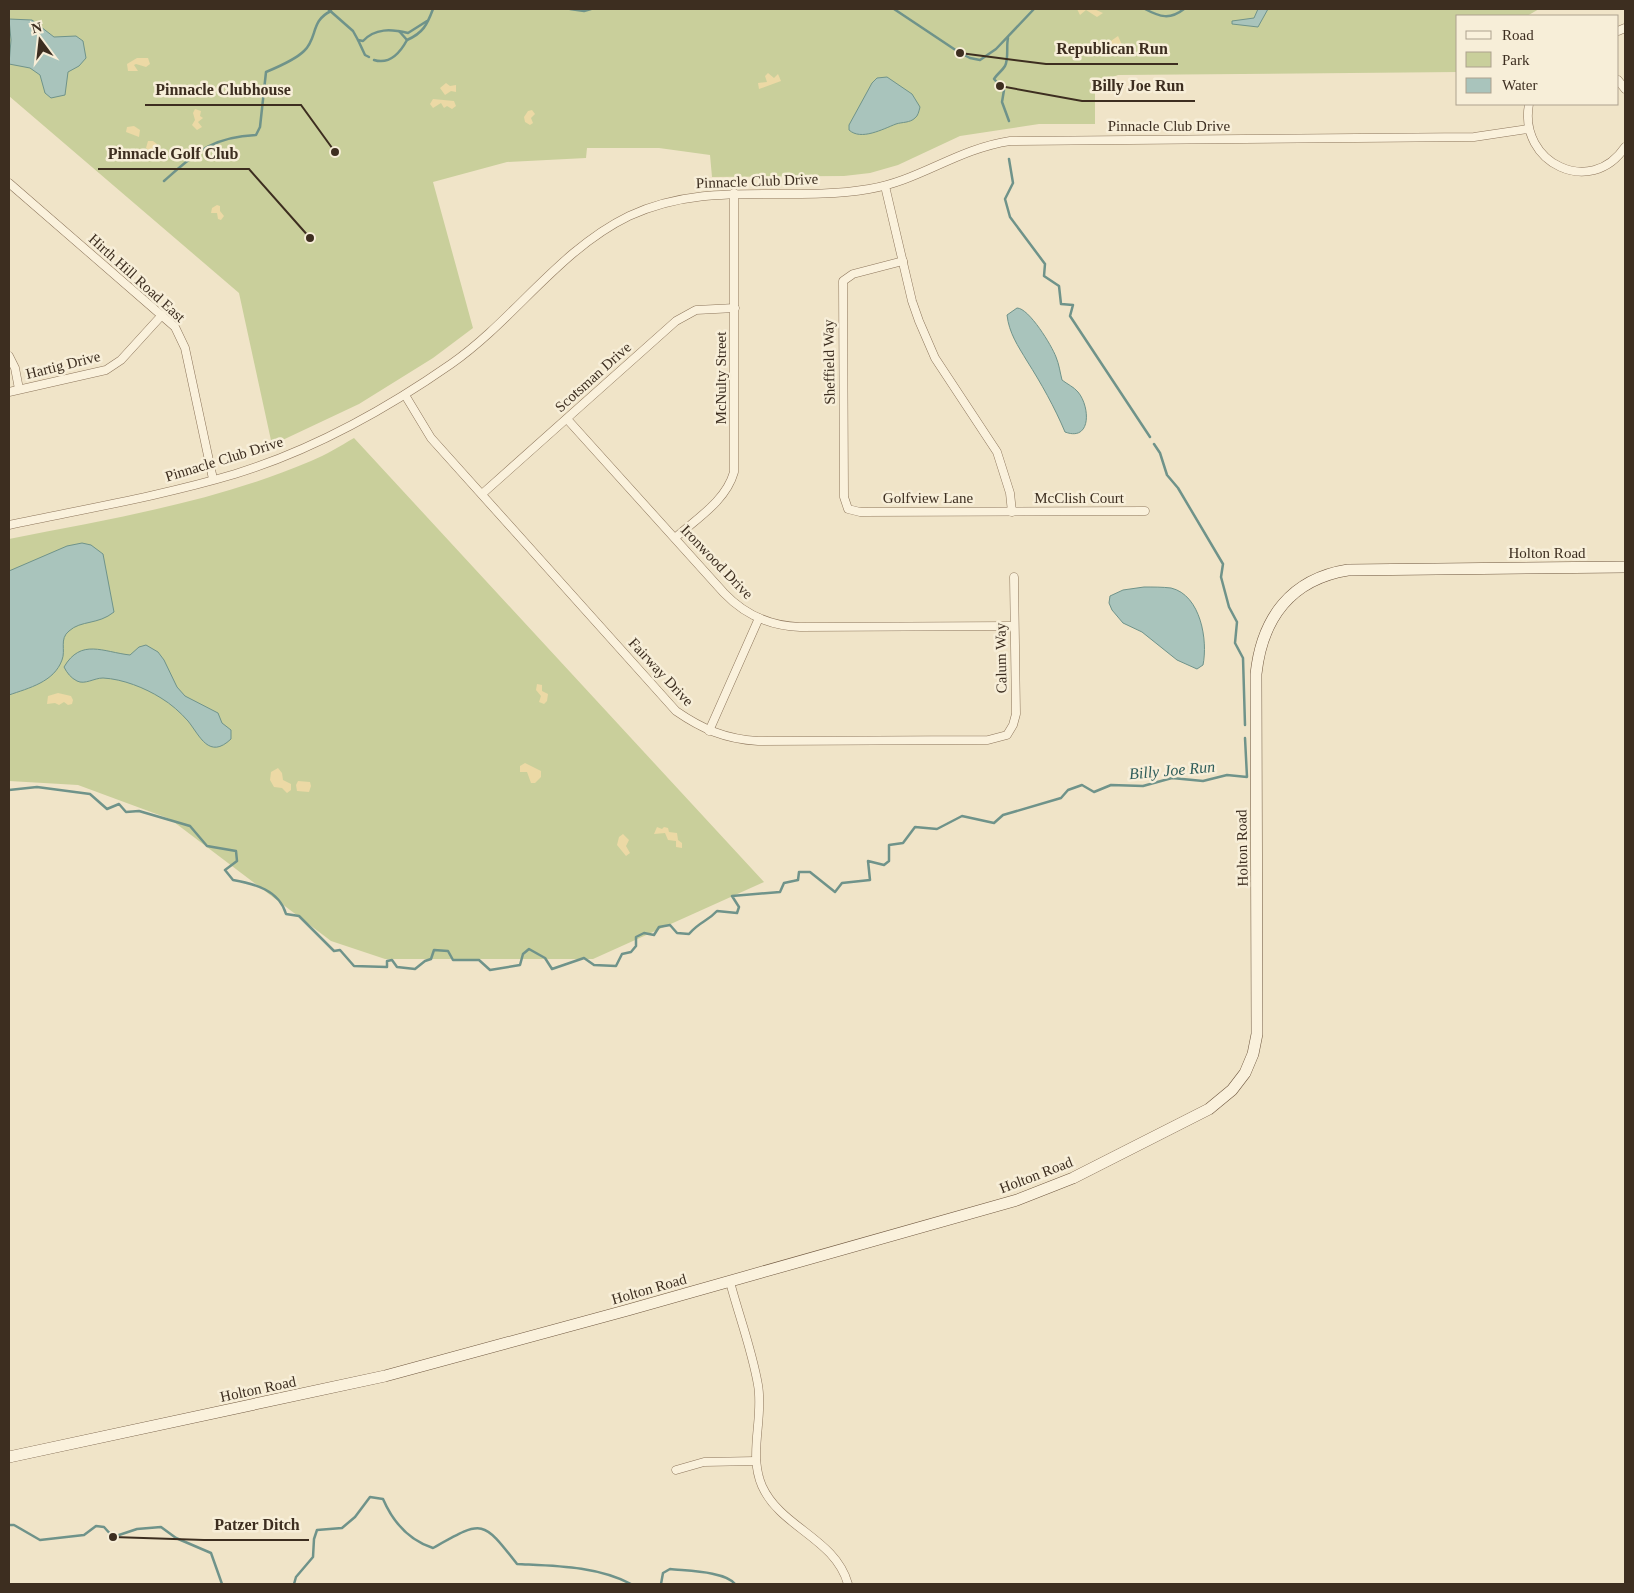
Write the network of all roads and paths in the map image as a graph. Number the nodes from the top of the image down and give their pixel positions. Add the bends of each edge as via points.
1 (1529, 105) edge
2 (1528, 129) junction
3 (1625, 147) edge
4 (9, 183) edge
5 (885, 186) junction
6 (734, 192) junction
7 (903, 260) junction
8 (735, 308) junction
9 (162, 315) junction
10 (9, 356) edge
11 (19, 389) junction
12 (9, 392) edge
13 (406, 395) junction
14 (566, 419) junction
15 (213, 480) junction
16 (482, 494) junction
17 (846, 506) joint
18 (1145, 511) dead end
19 (1012, 512) junction
20 (9, 525) edge
21 (675, 538) junction
22 (1625, 567) edge
23 (1014, 577) dead end
24 (759, 618) junction
25 (1014, 626) junction
26 (709, 731) junction
27 (1007, 735) joint
28 (730, 1282) junction
29 (9, 1457) edge
30 (756, 1461) junction
31 (676, 1470) dead end
32 (848, 1584) edge

1 - 2 street
2 - 3 street via 1544,157 1567,170 1599,168 1617,158
2 - 5 street, Pinnacle Club Drive via 1474,137 1010,141 963,152
4 - 9 street, Hirth Hill Road East
5 - 6 street, Pinnacle Club Drive via 839,192
5 - 7 street
6 - 8 street, McNulty Street
6 - 13 street, Pinnacle Club Drive via 673,200 606,228 573,252 484,338
7 - 17 street, Sheffield Way via 853,274 843,281
7 - 19 street via 912,301 927,341 954,388 998,452
8 - 14 street, Scotsman Drive via 701,309 684,315
8 - 21 street, McNulty Street via 736,457 733,477 719,499
9 - 11 street, Hartig Drive via 120,360 106,370
9 - 15 street, Hirth Hill Road East via 175,327 185,348
10 - 11 street
11 - 12 street, Hartig Drive
13 - 15 street, Pinnacle Club Drive via 350,427 302,449
13 - 16 street, Fairway Drive via 431,438
14 - 16 street, Scotsman Drive
14 - 21 street, Ironwood Drive
15 - 20 street, Pinnacle Club Drive
16 - 26 street, Fairway Drive via 676,711
17 - 19 street, Golfview Lane via 853,512
18 - 19 street, McClish Court
21 - 24 street, Ironwood Drive via 730,600
22 - 28 street, Holton Road via 1354,569 1327,574 1296,591 1271,619 1257,662 1257,1034 1253,1054 1232,1090 1195,1118 1035,1194
23 - 25 street, Calum Way
24 - 25 street, Ironwood Drive via 800,627
24 - 26 street
25 - 27 street, Calum Way via 1016,714
26 - 27 street, Fairway Drive via 735,739 758,741 988,740
28 - 29 street, Holton Road via 385,1376
28 - 30 street via 758,1384 760,1420
30 - 31 street via 704,1462
30 - 32 street via 761,1483 773,1505 830,1552

